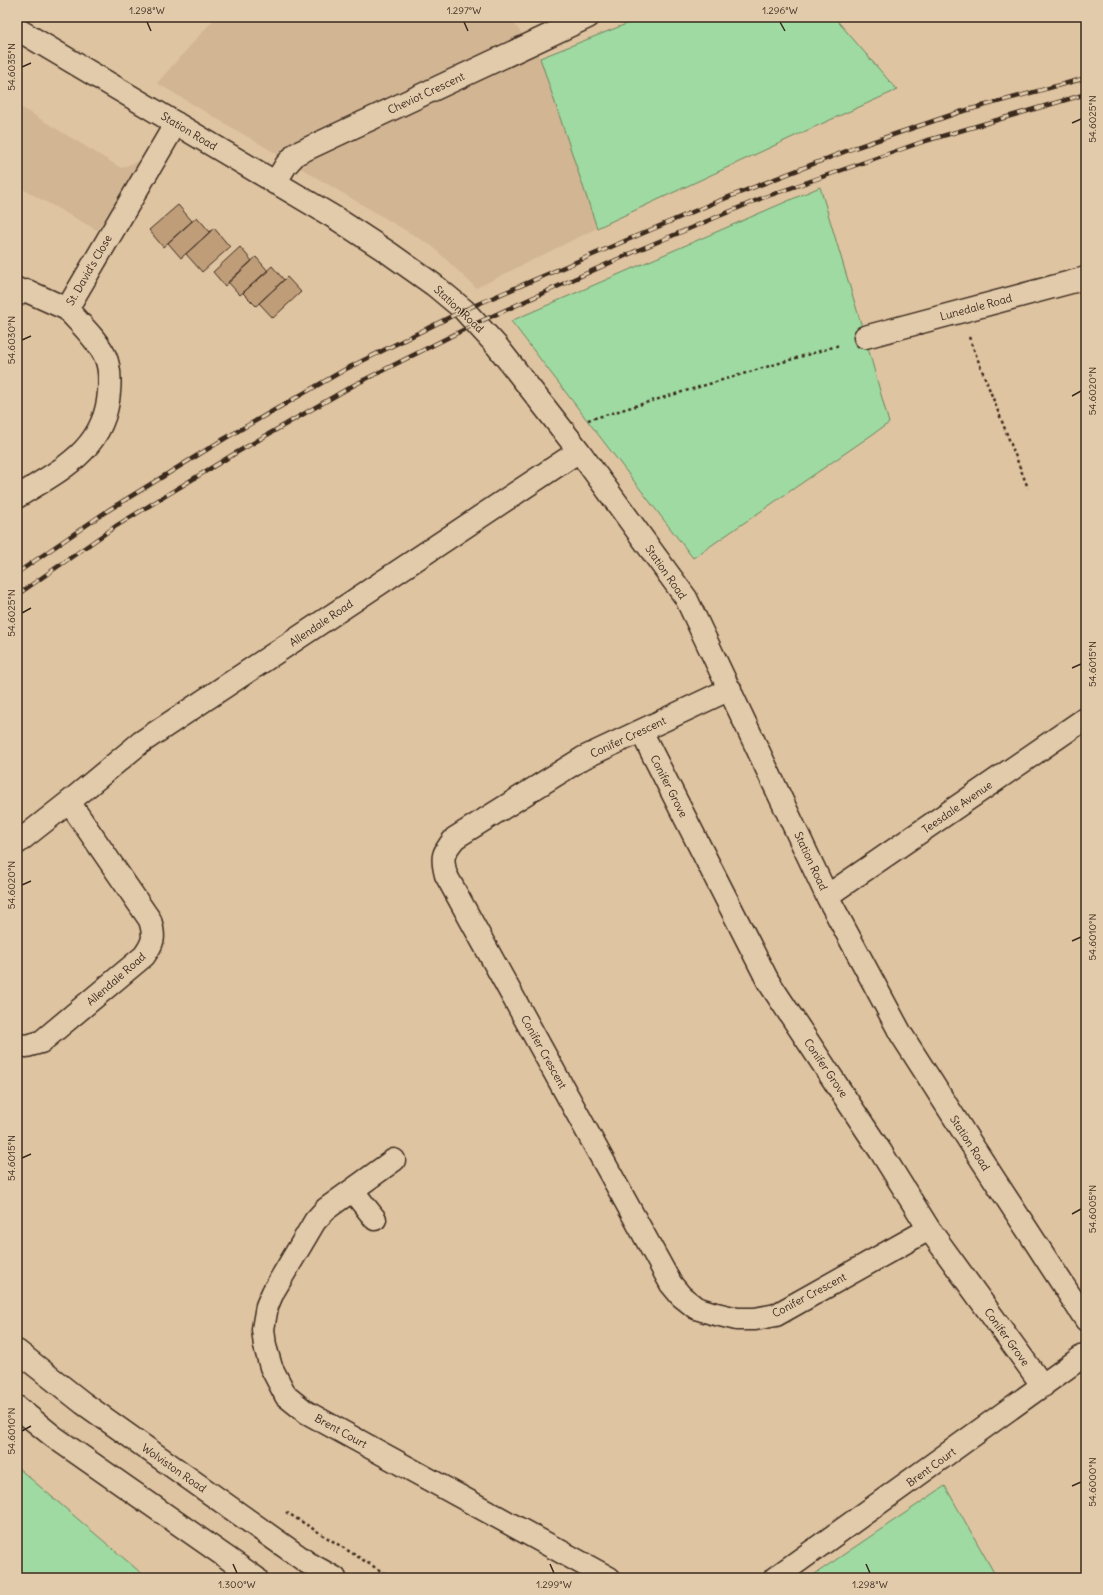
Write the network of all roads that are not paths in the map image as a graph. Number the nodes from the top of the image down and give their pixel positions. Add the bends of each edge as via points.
1 (588, 17) edge
2 (17, 29) edge
3 (176, 124) junction
4 (275, 183) junction
5 (1086, 278) edge
6 (20, 292) edge
7 (66, 309) junction
8 (865, 337) road end
9 (579, 451) junction
10 (17, 497) edge
11 (730, 689) junction
12 (1086, 718) edge
13 (641, 731) junction
14 (69, 802) junction
15 (17, 843) edge
16 (827, 896) junction
17 (17, 1045) edge
18 (394, 1160) dead end
19 (352, 1190) junction
20 (375, 1219) dead end
21 (929, 1229) junction
22 (1086, 1320) edge
23 (17, 1351) edge
24 (1086, 1354) edge
25 (1043, 1386) junction
26 (17, 1407) edge
27 (256, 1578) edge
28 (335, 1578) edge
29 (609, 1578) edge
30 (775, 1578) edge

1 - 4 street, Cheviot Crescent via 296,154
2 - 3 street, Station Road
3 - 4 street, Station Road
3 - 7 street, St. David's Close
4 - 9 street, Station Road via 389,253 464,310 497,346
5 - 8 street, Lunedale Road
6 - 7 street
7 - 10 street, St. David's Close via 95,340 105,357 110,379 108,408 101,429 72,462
9 - 11 street, Station Road via 686,598
9 - 14 street, Allendale Road via 140,743
11 - 13 street, Conifer Crescent
11 - 16 street, Station Road
12 - 16 street, Teesdale Avenue
13 - 21 street, Conifer Grove via 768,981
13 - 21 street, Conifer Crescent via 583,758 455,838 446,850 443,862 446,876 671,1284 696,1308 737,1319 776,1315
14 - 15 street, Allendale Road
14 - 17 street, Allendale Road via 150,920 154,932 152,944 144,956 41,1042 27,1046
16 - 22 street, Station Road via 901,1034
18 - 19 street, Brent Court
19 - 20 street
19 - 29 street, Brent Court via 326,1209 315,1222 267,1306 263,1329 265,1346 271,1367 286,1396 306,1412
21 - 25 street, Conifer Grove
23 - 28 street, Wolviston Road via 96,1412 308,1563
24 - 25 street, Brent Court
25 - 30 street, Brent Court
26 - 27 street via 54,1437

